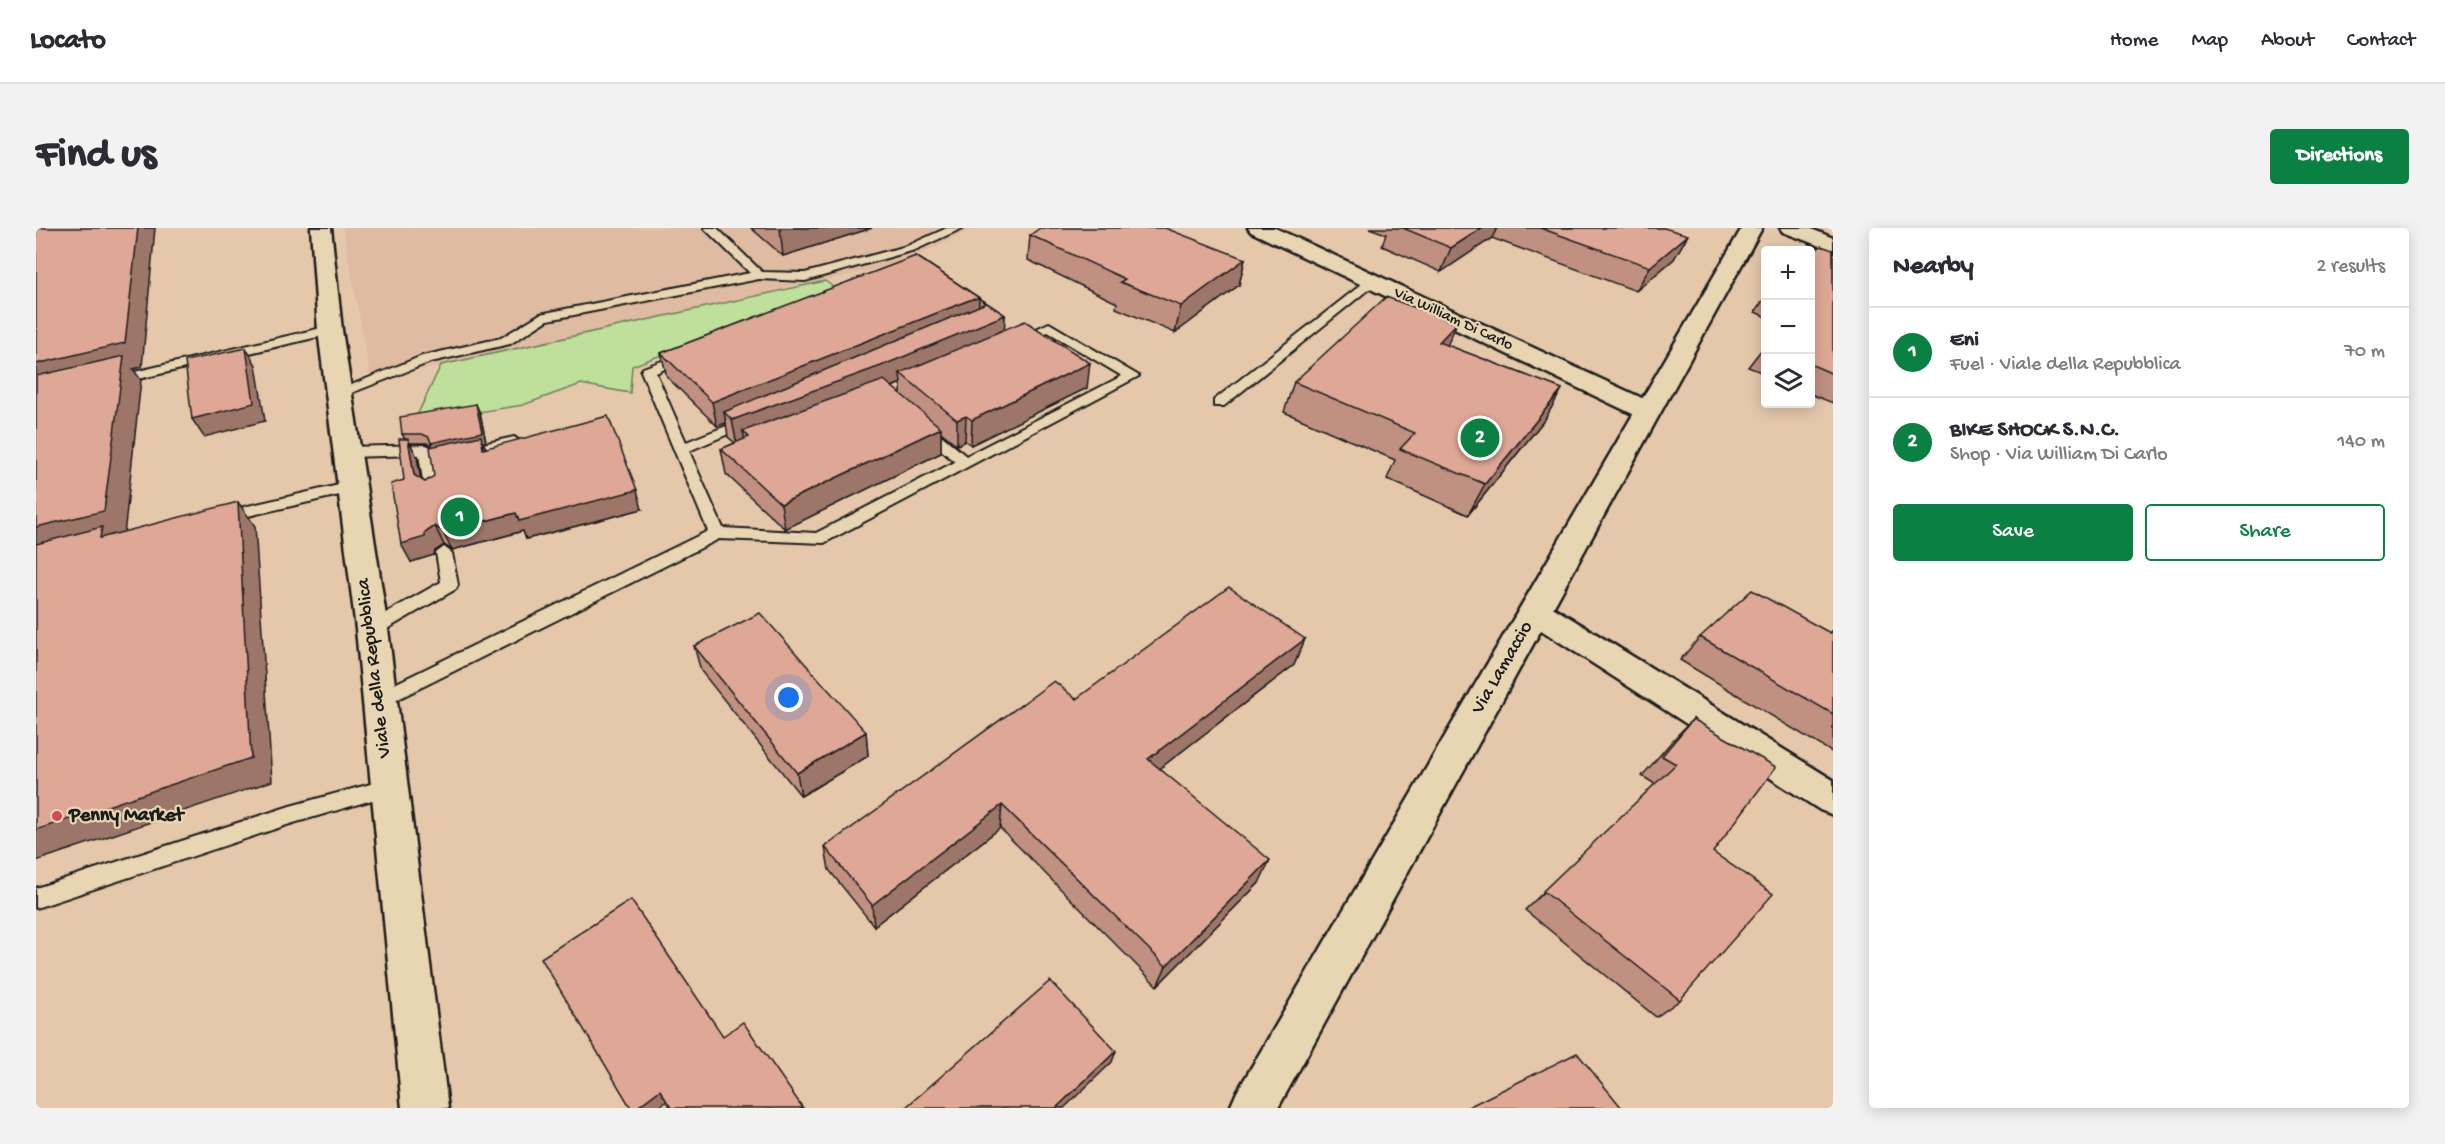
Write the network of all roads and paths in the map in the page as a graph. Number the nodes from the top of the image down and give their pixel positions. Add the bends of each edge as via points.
1 (321, 228) edge
2 (710, 228) edge
3 (957, 228) edge
4 (1258, 228) edge
5 (1752, 228) edge
6 (1790, 228) edge
7 (1833, 245) edge
8 (759, 275) junction
9 (1371, 281) junction
10 (330, 330) junction
11 (1006, 345) edge
12 (704, 350) edge
13 (104, 383) edge
14 (341, 392) junction
15 (1219, 403) dead end
16 (1648, 411) junction
17 (758, 418) edge
18 (914, 418) edge
19 (532, 438) edge
20 (681, 449) junction
21 (347, 452) junction
22 (428, 461) junction
23 (965, 463) junction
24 (352, 487) junction
25 (433, 493) edge
26 (207, 521) edge
27 (717, 533) junction
28 (444, 553) edge
29 (1535, 611) junction
30 (372, 630) junction
31 (379, 700) junction
32 (389, 787) junction
33 (1833, 799) edge
34 (36, 898) edge
35 (425, 1108) edge
36 (1253, 1108) edge

1 - 10 street, Viale della Repubblica
2 - 8 lane
3 - 8 lane via 911,248 805,277
4 - 9 street, Via William Di Carlo
5 - 16 street, Via Lamaccio
6 - 7 street
8 - 14 lane via 544,317 505,341 427,359
9 - 15 lane
9 - 16 street, Via William Di Carlo
10 - 13 lane
10 - 14 street, Viale della Repubblica
11 - 23 lane via 1049,327 1132,376
12 - 20 lane via 648,371
14 - 21 street, Viale della Repubblica
16 - 29 street, Via Lamaccio
17 - 20 lane
18 - 23 lane
19 - 22 lane
20 - 27 lane
21 - 22 lane via 426,450
21 - 24 street, Viale della Repubblica
22 - 25 lane
23 - 27 lane via 818,539
24 - 26 lane
24 - 30 street, Viale della Repubblica
27 - 31 lane
28 - 30 lane via 450,585
29 - 33 street
29 - 36 street, Via Lamaccio
30 - 31 street, Viale della Repubblica
31 - 32 street, Viale della Repubblica
32 - 34 lane
32 - 35 street, Viale della Repubblica

